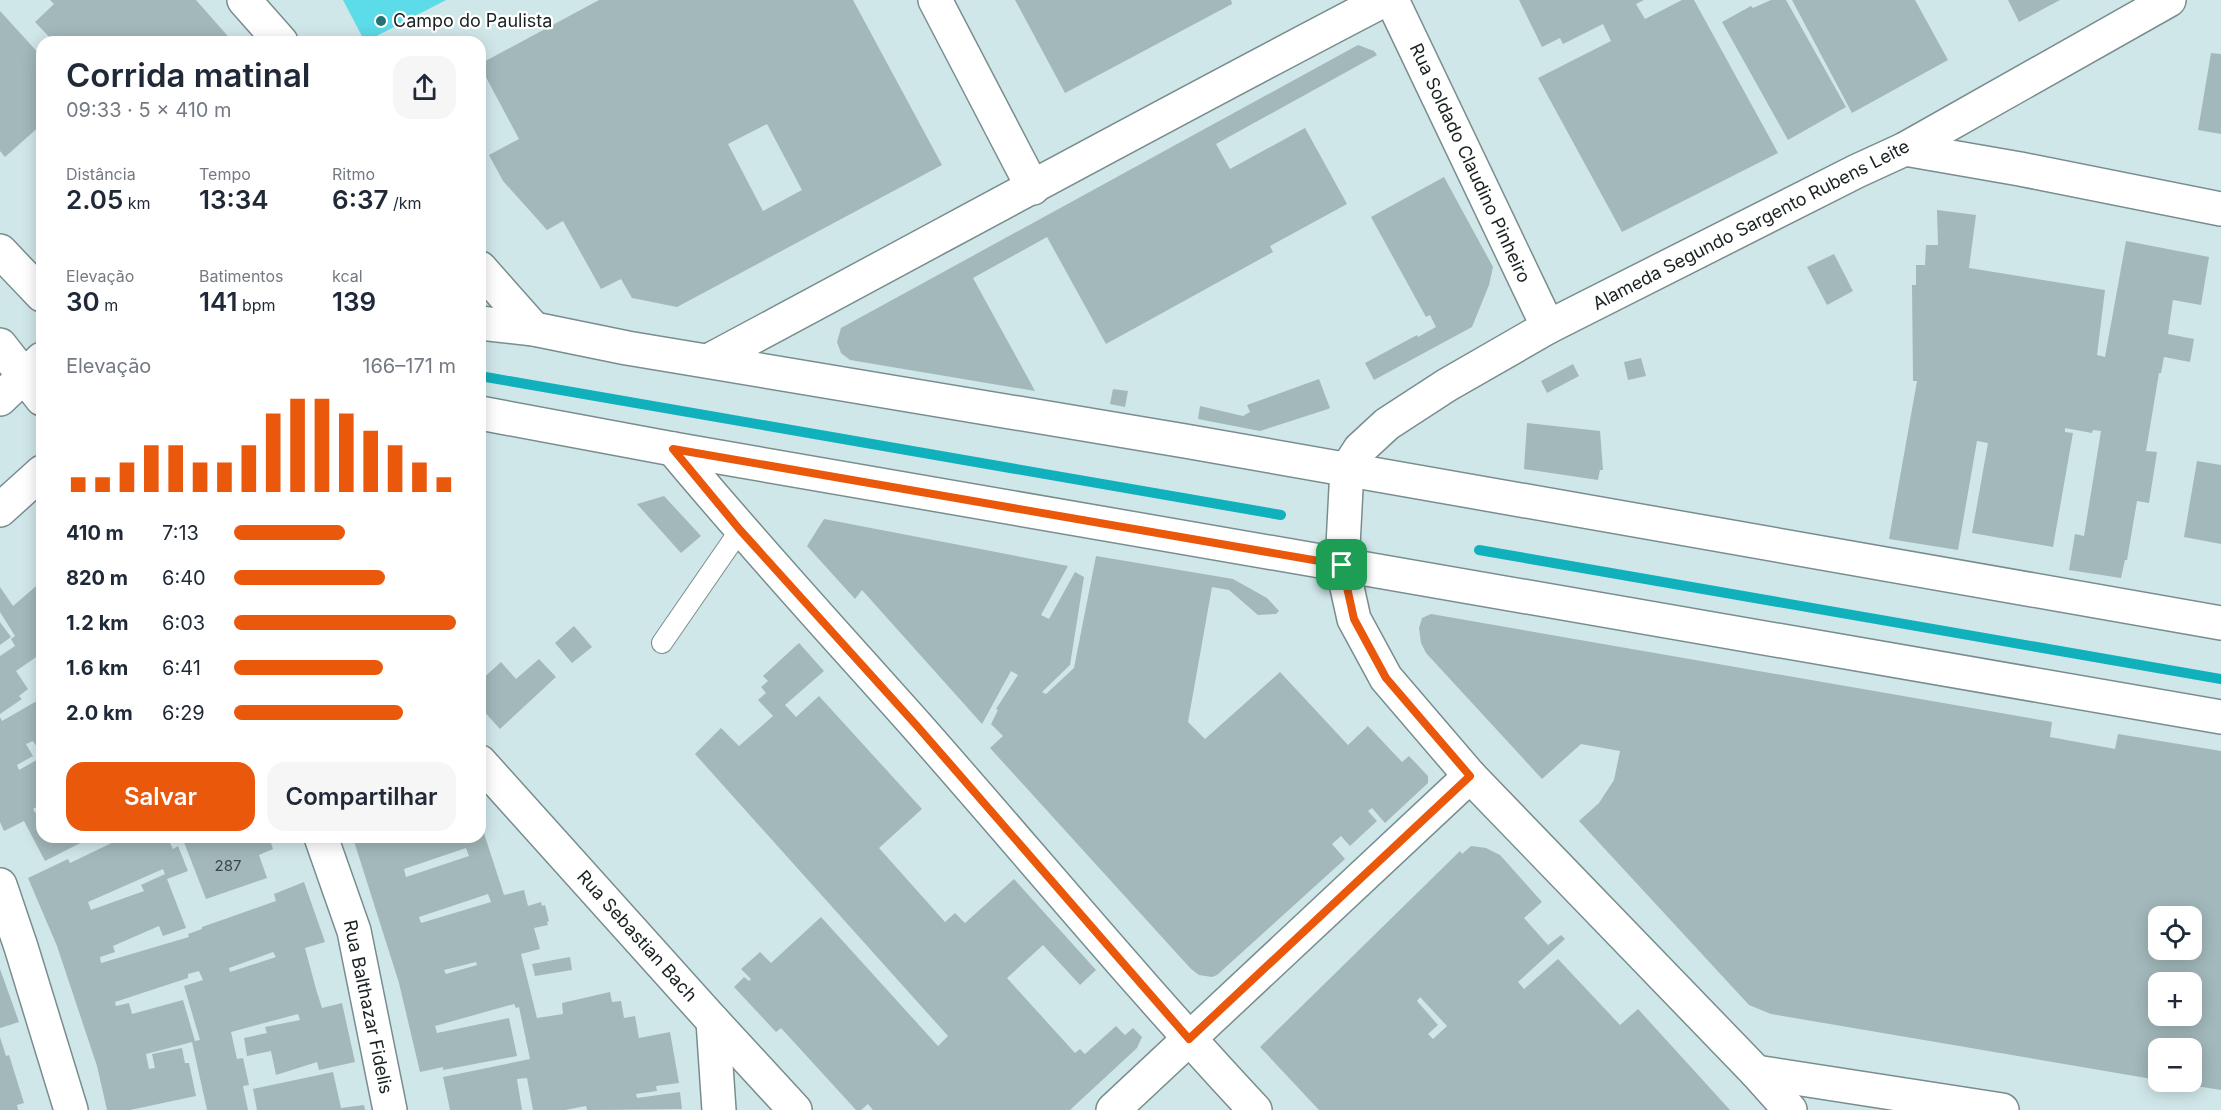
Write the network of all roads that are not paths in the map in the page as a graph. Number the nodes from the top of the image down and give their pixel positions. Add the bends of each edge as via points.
1 (244, 0) edge
2 (935, 0) edge
3 (1384, 0) edge
4 (1392, 0) edge
5 (2169, 0) edge
6 (275, 36) edge
7 (1905, 149) junction
8 (1033, 188) junction
9 (2221, 209) edge
10 (0, 251) edge
11 (486, 275) edge
12 (36, 290) edge
13 (486, 324) edge
14 (1548, 327) junction
15 (534, 329) junction
16 (0, 345) edge
17 (708, 361) junction
18 (36, 378) edge
19 (0, 399) edge
20 (486, 414) edge
21 (673, 449) junction
22 (1347, 469) junction
23 (36, 477) edge
24 (0, 510) edge
25 (740, 530) junction
26 (1342, 565) junction
27 (2221, 623) edge
28 (662, 643) dead end
29 (2221, 717) edge
30 (486, 769) edge
31 (1470, 776) junction
32 (323, 843) edge
33 (0, 885) edge
34 (712, 1021) junction
35 (1189, 1039) junction
36 (1756, 1072) junction
37 (71, 1110) edge
38 (390, 1110) edge
39 (719, 1110) edge
40 (795, 1110) edge
41 (1113, 1110) edge
42 (1255, 1110) edge
43 (1790, 1110) edge
44 (2002, 1110) edge

1 - 6 street
2 - 8 street
3 - 8 street
4 - 14 street, Rua Soldado Claudino Pinheiro
5 - 7 street, Alameda Segundo Sargento Rubens Leite
7 - 9 street
7 - 14 street, Alameda Segundo Sargento Rubens Leite
8 - 17 street
10 - 12 street
11 - 15 street
13 - 15 street
14 - 22 street, Alameda Segundo Sargento Rubens Leite via 1387,424 1360,448
15 - 17 street
16 - 18 street
17 - 22 street
18 - 19 street
20 - 21 street
21 - 25 street
21 - 26 street
22 - 26 street
22 - 27 street
23 - 24 street
25 - 28 lane
25 - 35 street via 917,726
26 - 29 street
26 - 31 street via 1354,619 1386,678
30 - 34 street, Rua Sebastian Bach
31 - 35 street
31 - 36 street
32 - 38 street, Rua Balthazar Fidelis via 354,931
33 - 37 street
34 - 39 street
34 - 40 street, Rua Sebastian Bach
35 - 41 street
35 - 42 street
36 - 43 street
36 - 44 street

